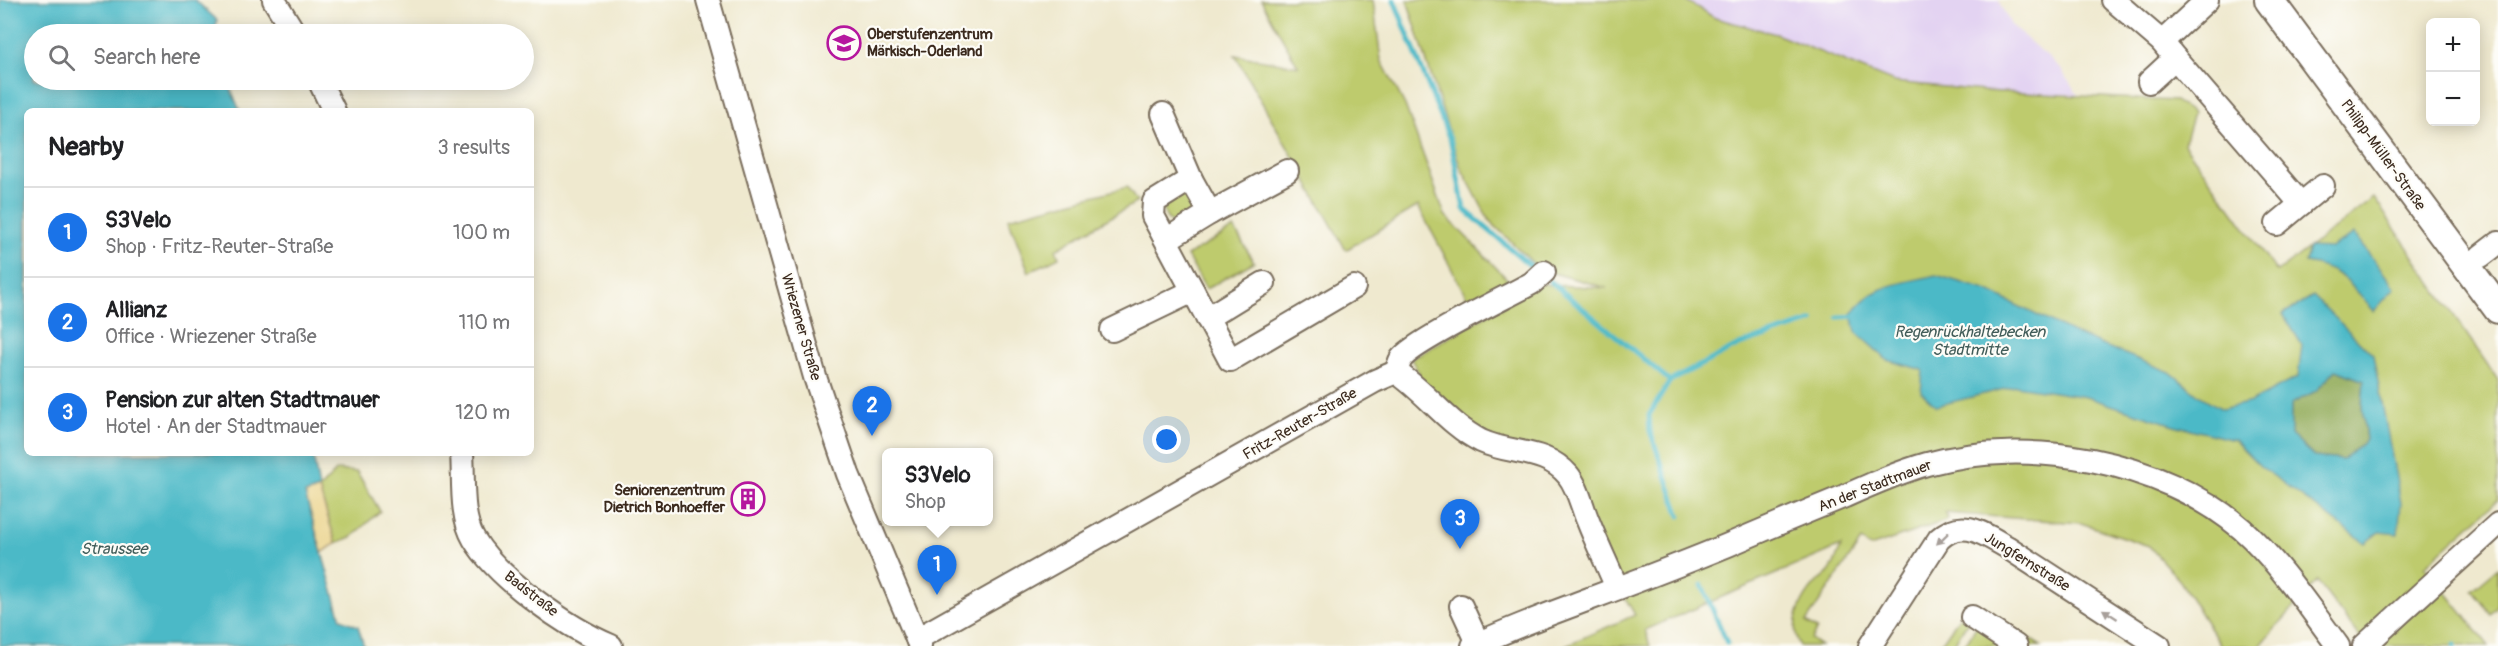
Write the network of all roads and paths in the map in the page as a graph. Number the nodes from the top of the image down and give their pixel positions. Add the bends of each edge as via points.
1 (274, 0) edge
2 (708, 0) edge
3 (2113, 0) edge
4 (2207, 0) edge
5 (2269, 0) edge
6 (289, 24) edge
7 (2169, 50) junction
8 (2150, 82) dead end
9 (324, 90) edge
10 (333, 108) edge
11 (1163, 114) dead end
12 (1287, 171) dead end
13 (1191, 179) junction
14 (2323, 186) dead end
15 (2301, 204) junction
16 (1210, 213) junction
17 (2277, 224) dead end
18 (1166, 240) junction
19 (1544, 272) dead end
20 (1264, 283) dead end
21 (1354, 287) dead end
22 (1193, 291) junction
23 (2498, 309) edge
24 (1207, 318) junction
25 (1112, 330) dead end
26 (1396, 372) junction
27 (462, 456) edge
28 (2498, 524) edge
29 (1617, 588) junction
30 (1461, 606) dead end
31 (1972, 617) dead end
32 (918, 643) edge
33 (605, 645) edge
34 (1476, 645) edge
35 (1869, 646) edge
36 (2016, 646) edge
37 (2159, 646) edge
38 (2338, 646) edge
39 (2364, 646) edge

1 - 6 street
2 - 32 street, Wriezener Straße via 817,383 848,474
3 - 7 street
4 - 7 street
5 - 23 main road, Philipp-Müller-Straße
7 - 8 street
7 - 15 street
9 - 10 street
11 - 13 street
12 - 16 street
13 - 16 street
13 - 18 street via 1154,202 1153,216
14 - 15 street
15 - 17 street
16 - 18 street
18 - 22 street
19 - 26 street via 1532,283 1406,354
20 - 24 street
21 - 24 street via 1230,360
22 - 24 street
22 - 25 street
26 - 29 street via 1479,440 1509,451 1540,455 1569,476
26 - 32 street, Fritz-Reuter-Straße
27 - 33 street, Badstraße via 466,513 473,538 507,579
28 - 39 street
29 - 34 street, An der Stadtmauer
29 - 38 street, An der Stadtmauer via 1929,464 2008,453 2050,456 2128,467 2167,482 2221,512 2273,561
30 - 34 street
31 - 36 street
37 -> 35 street, Jungfernstraße via 1999,542 1977,530 1963,528 1939,539

